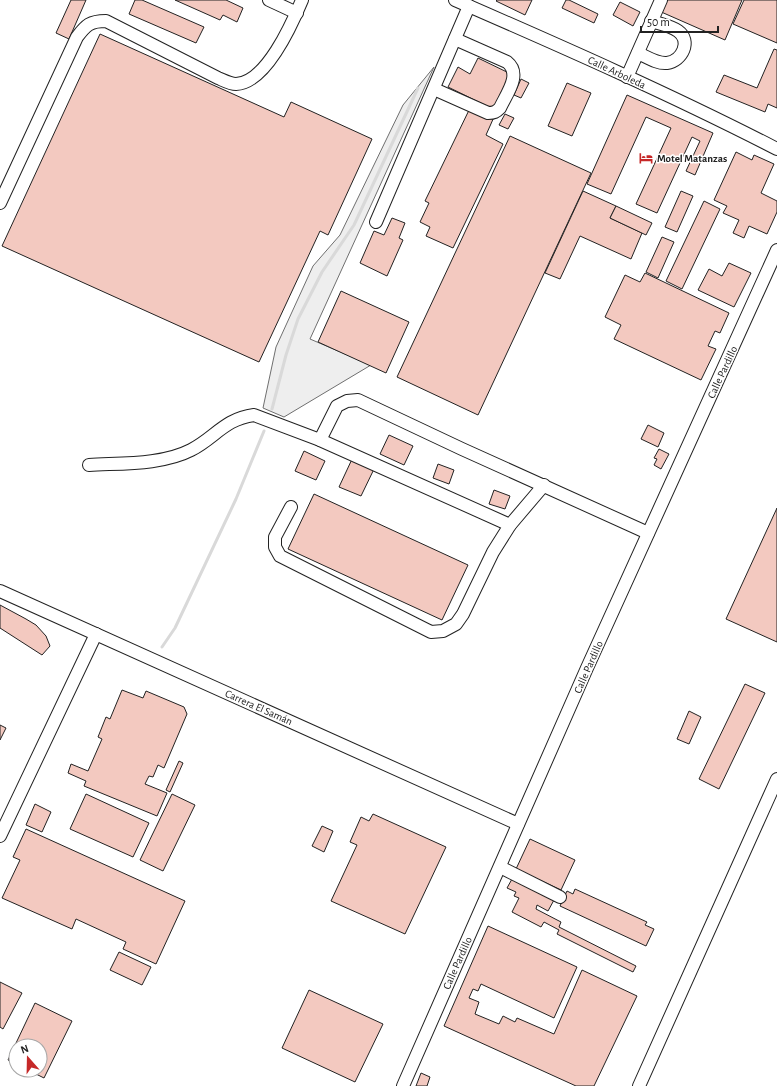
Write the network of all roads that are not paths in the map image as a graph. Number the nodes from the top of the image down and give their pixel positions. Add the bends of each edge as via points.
1 (269, 0) edge
2 (302, 0) edge
3 (455, 0) edge
4 (661, 0) edge
5 (469, 6) junction
6 (296, 13) junction
7 (652, 21) junction
8 (455, 39) junction
9 (638, 52) junction
10 (627, 77) junction
11 (434, 90) junction
12 (777, 148) edge
13 (0, 203) edge
14 (376, 222) dead end
15 (777, 250) edge
16 (320, 440) junction
17 (89, 465) dead end
18 (544, 486) junction
19 (291, 507) dead end
20 (510, 526) junction
21 (648, 532) junction
22 (0, 591) edge
23 (96, 634) junction
24 (777, 779) edge
25 (518, 824) junction
26 (0, 836) edge
27 (500, 866) junction
28 (560, 897) dead end
29 (403, 1086) edge
30 (639, 1086) edge

1 - 6 street
2 - 6 street
3 - 5 street, Calle Arboleda
4 - 7 street
5 - 8 street
5 - 10 street, Calle Arboleda
6 - 13 street via 271,60 261,72 248,81 235,84 218,78 106,21 94,21 84,27 77,37
7 - 9 street
7 - 9 street via 678,31 684,38 682,55 667,63
8 - 11 street
8 - 11 street via 512,66 514,79 500,108 492,113
9 - 10 street
10 - 12 street, Calle Arboleda
11 - 14 street
15 - 21 street, Calle Pardillo
16 - 17 street via 254,415 230,422 191,450 170,458
16 - 18 street via 337,406 358,400
16 - 20 street
18 - 20 street
18 - 21 street
19 - 20 street via 275,537 275,548 280,556 431,632 443,631 456,624 493,552
21 - 25 street, Calle Pardillo
22 - 23 street, Carrera El Samán
23 - 25 street, Carrera El Samán
23 - 26 street
24 - 30 street
25 - 27 street, Calle Pardillo
27 - 28 street
27 - 29 street, Calle Pardillo

